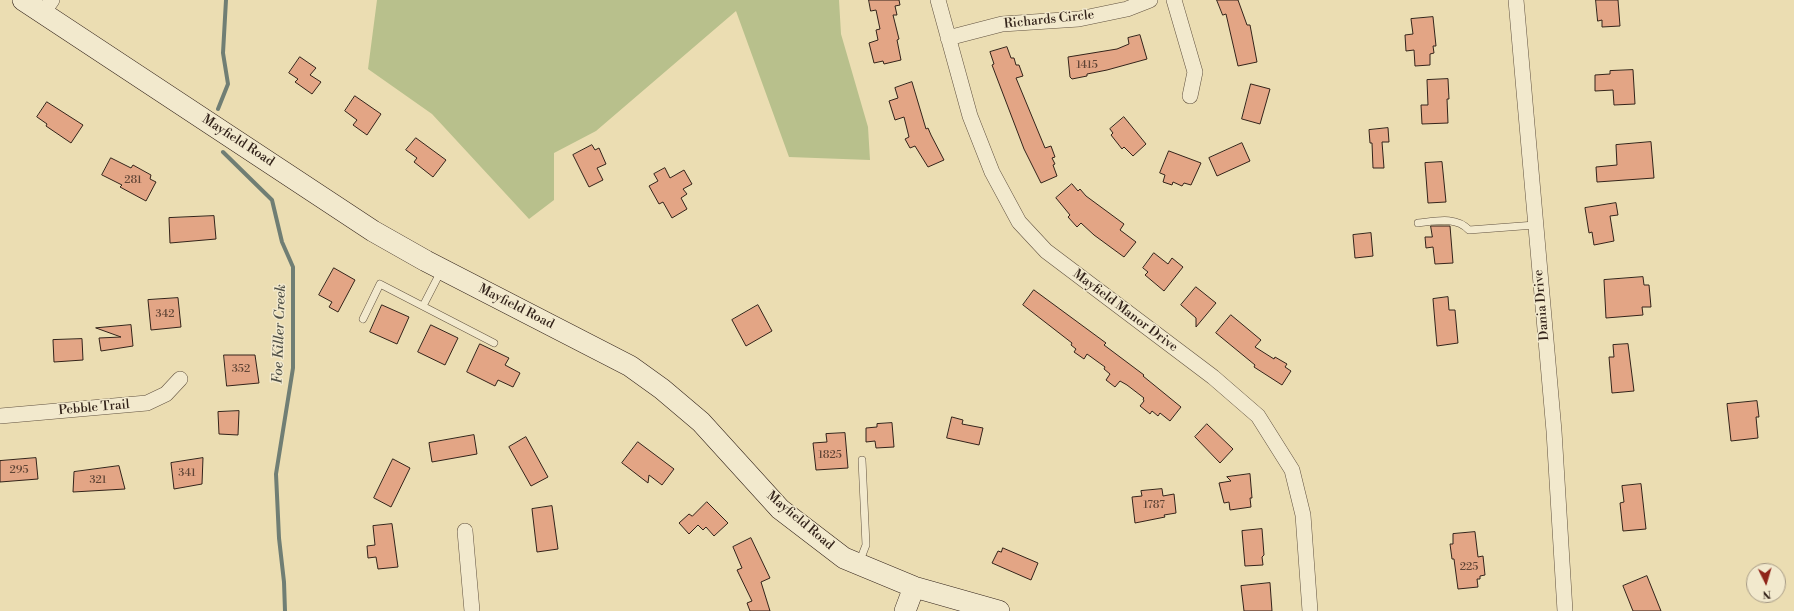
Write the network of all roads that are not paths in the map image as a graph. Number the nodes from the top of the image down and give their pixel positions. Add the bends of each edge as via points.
1 (22, 0) edge
2 (938, 0) edge
3 (1150, 0) edge
4 (1174, 0) edge
5 (1516, 0) edge
6 (47, 6) edge
7 (948, 38) junction
8 (1190, 96) dead end
9 (1418, 223) dead end
10 (1535, 225) junction
11 (442, 269) junction
12 (423, 306) junction
13 (363, 319) dead end
14 (494, 343) dead end
15 (180, 379) dead end
16 (0, 416) edge
17 (862, 460) dead end
18 (465, 531) dead end
19 (859, 565) junction
20 (914, 587) junction
21 (472, 611) edge
22 (905, 611) edge
23 (999, 611) edge
24 (1310, 611) edge
25 (1565, 611) edge

1 - 6 street, Mayfield Road
2 - 7 street, Mayfield Manor Drive
3 - 7 street, Richards Circle via 1127,9 1079,20 1002,24
4 - 8 street via 1195,72
5 - 10 street, Dania Drive
6 - 11 street, Mayfield Road via 373,231
7 - 24 street, Mayfield Manor Drive via 970,116 992,172 1019,222 1046,251 1213,377 1258,416 1292,470 1303,515
9 - 10 lane via 1453,221 1469,230
10 - 25 street, Dania Drive via 1554,431
11 - 12 lane
11 - 19 street, Mayfield Road via 630,366 701,422 780,508 844,558
12 - 13 lane via 380,284
12 - 14 lane
15 - 16 street, Pebble Trail via 166,394 147,403
17 - 19 lane via 866,545
18 - 21 street
19 - 20 street, Mayfield Road
20 - 22 street
20 - 23 street, Mayfield Road

